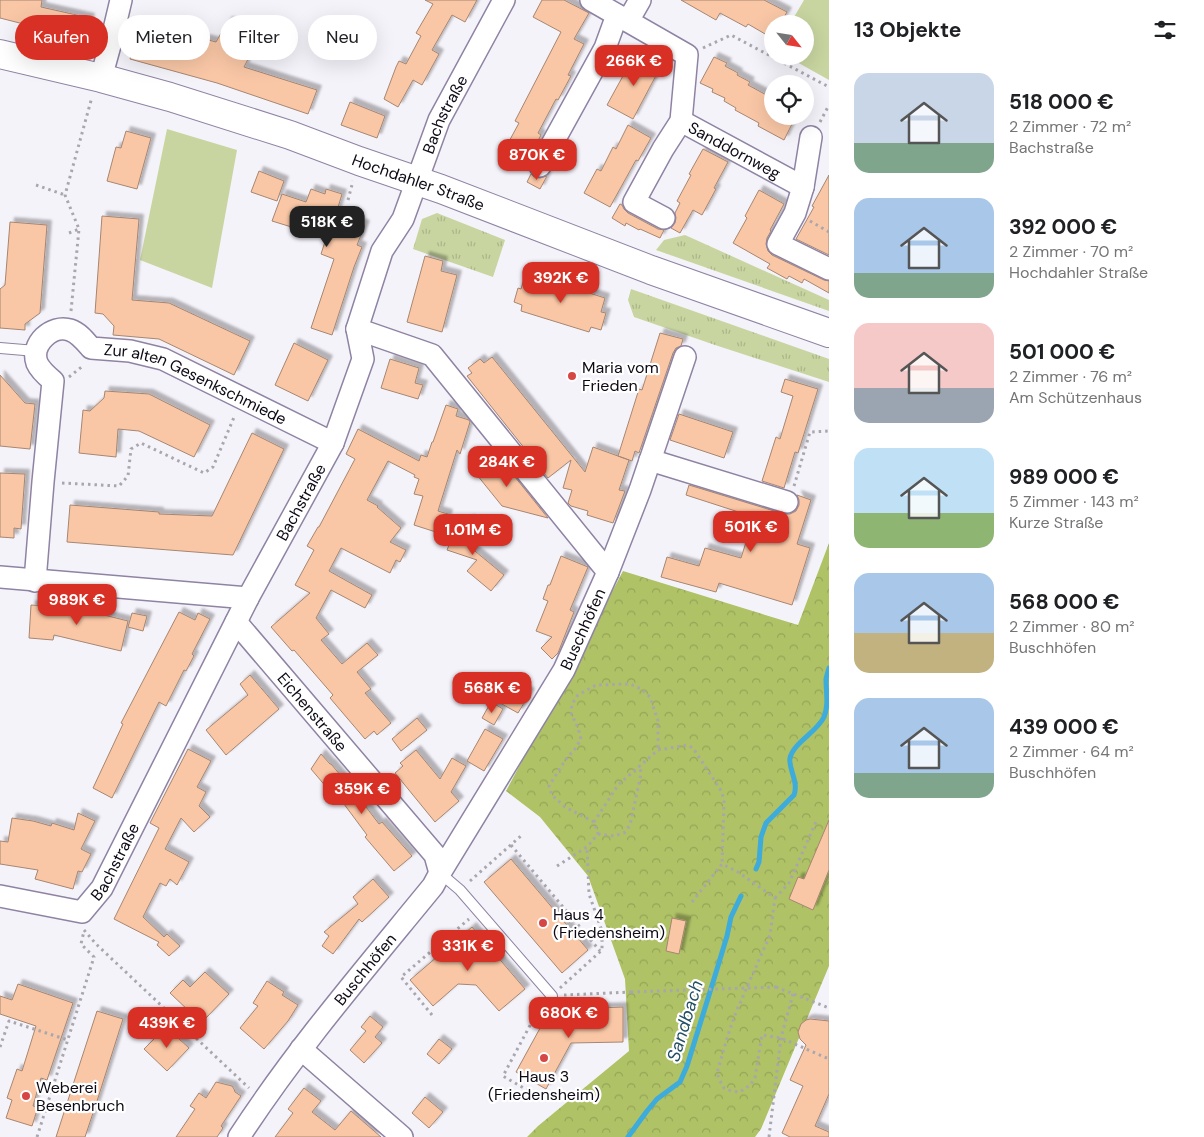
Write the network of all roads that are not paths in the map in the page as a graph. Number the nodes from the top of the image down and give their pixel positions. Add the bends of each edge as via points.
1 (121, 0) edge
2 (504, 0) edge
3 (591, 0) edge
4 (640, 0) edge
5 (623, 18) junction
6 (0, 54) edge
7 (99, 77) junction
8 (681, 121) junction
9 (540, 166) dead end
10 (417, 180) junction
11 (664, 218) dead end
12 (829, 269) edge
13 (357, 329) junction
14 (829, 333) edge
15 (0, 348) edge
16 (36, 351) junction
17 (685, 357) dead end
18 (333, 443) junction
19 (650, 460) junction
20 (787, 502) road end
21 (608, 572) junction
22 (0, 577) edge
23 (35, 580) junction
24 (248, 598) junction
25 (236, 622) junction
26 (440, 873) junction
27 (0, 896) edge
28 (550, 993) road end
29 (301, 1049) junction
30 (239, 1137) edge
31 (402, 1137) edge

1 - 7 street
2 - 10 street, Bachstraße via 439,120
3 - 5 street
4 - 5 street
5 - 8 street, Sanddornweg via 687,55
5 - 9 street
6 - 7 street, Hochdahler Straße
7 - 10 street, Hochdahler Straße via 212,109
8 - 11 street, Sanddornweg via 634,202
8 - 12 street, Sanddornweg via 795,183 795,214 778,244
10 - 13 street, Bachstraße via 403,220 382,251
10 - 14 street, Hochdahler Straße via 651,270
13 - 18 street, Bachstraße via 363,359
13 - 21 street, Buschhöfen via 432,355
15 - 16 lane
16 - 18 street, Zur alten Gesenkschmiede via 52,331 70,330 91,348 163,359
16 - 23 street via 37,362 53,381
17 - 19 street
18 - 24 street, Bachstraße
19 - 20 street
19 - 21 street
21 - 26 street, Buschhöfen via 564,670
22 - 23 street
23 - 24 street
24 - 25 street, Bachstraße
25 - 26 street, Eichenstraße via 435,855
25 - 27 street, Bachstraße via 83,922
26 - 28 lane via 460,890
26 - 29 street, Buschhöfen via 433,886
29 - 30 street, Buschhöfen
29 - 31 street

